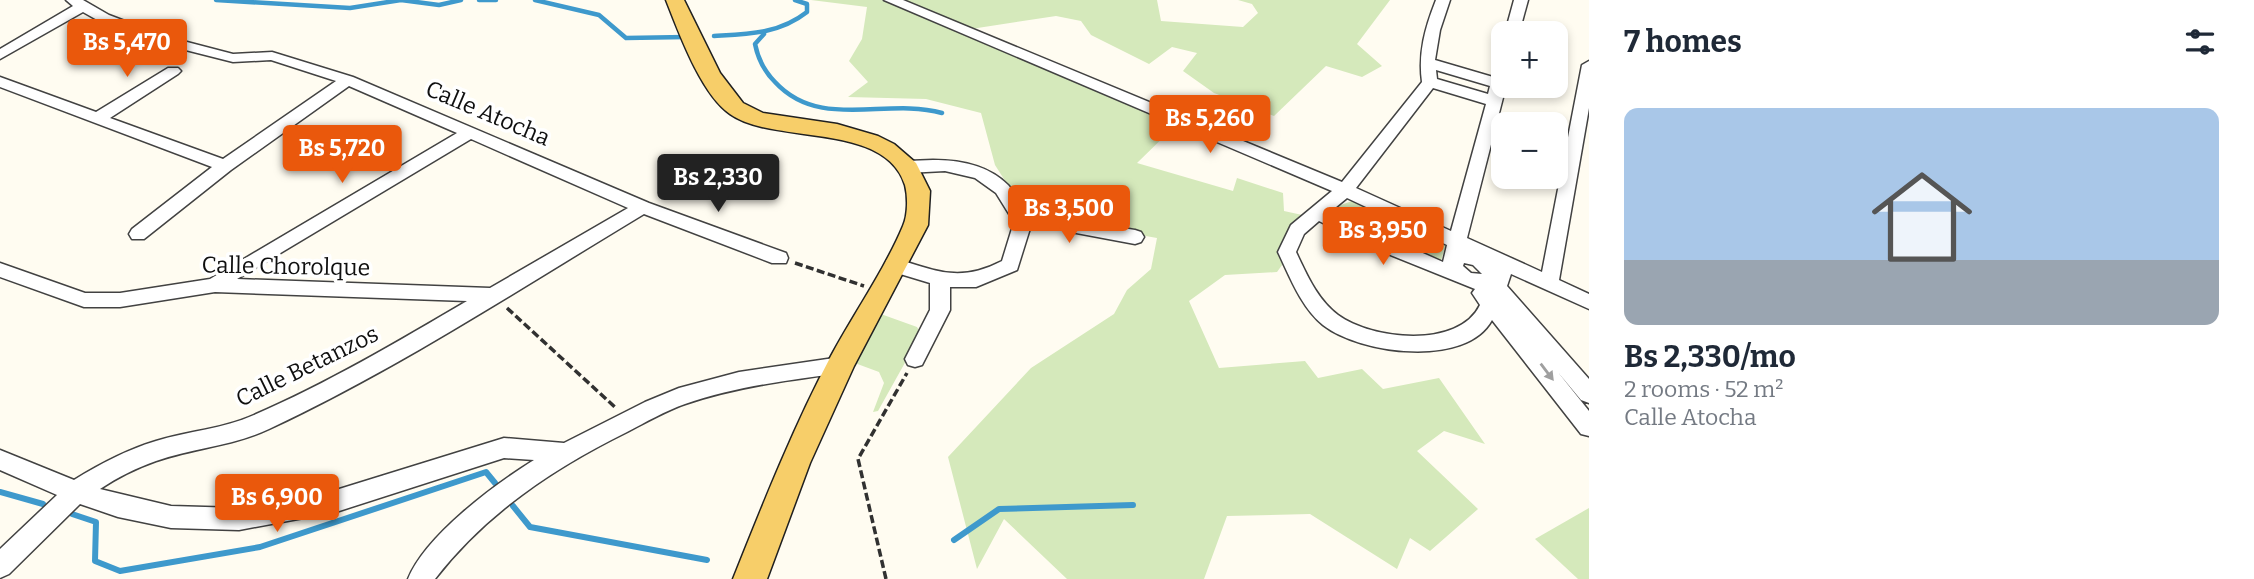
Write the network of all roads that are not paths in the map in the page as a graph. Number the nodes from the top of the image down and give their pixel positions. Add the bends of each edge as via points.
1 (675, 0) edge
2 (891, 0) edge
3 (1443, 0) edge
4 (1521, 0) edge
5 (77, 4) edge
6 (1515, 21) edge
7 (0, 55) edge
8 (1426, 62) junction
9 (1589, 65) edge
10 (173, 71) dead end
11 (1491, 73) edge
12 (348, 79) junction
13 (0, 82) edge
14 (1430, 82) junction
15 (1494, 98) edge
16 (1493, 101) junction
17 (100, 117) junction
18 (471, 132) junction
19 (225, 166) junction
20 (907, 167) junction
21 (1345, 190) junction
22 (643, 206) junction
23 (1013, 207) junction
24 (1317, 213) junction
25 (138, 234) dead end
26 (1135, 237) dead end
27 (1456, 241) junction
28 (779, 258) road end
29 (1506, 264) junction
30 (894, 265) junction
31 (0, 270) edge
32 (940, 279) junction
33 (1483, 282) junction
34 (1549, 283) junction
35 (215, 285) junction
36 (493, 295) junction
37 (1589, 302) edge
38 (915, 359) road end
39 (841, 365) junction
40 (1589, 394) edge
41 (1589, 427) edge
42 (566, 453) junction
43 (0, 460) edge
44 (76, 492) junction
45 (0, 566) edge
46 (420, 579) edge
47 (750, 579) edge

1 - 20 main road via 706,64 736,108 777,123 869,138
2 - 21 street
3 - 8 street
4 - 6 street
5 - 7 street
5 - 12 street, Calle Atocha via 159,39 233,58 272,56
8 - 11 street
8 - 14 street
9 - 34 street
10 - 17 street
12 - 18 street, Calle Atocha
12 - 19 street
13 - 17 street
14 - 16 street
14 - 21 street
15 - 16 street
16 - 27 street
17 - 19 street
18 - 22 street, Calle Atocha
18 - 35 street
19 - 25 street
20 - 23 street via 943,163 970,169 1002,189
20 - 30 main road via 918,184 920,204 916,225
21 - 24 street
21 - 27 street
22 - 28 street, Calle Atocha
22 - 36 street, Calle Betanzos
23 - 26 street via 1071,226
23 - 32 street via 1023,222 1010,265 968,283
24 - 33 street via 1449,274
24 - 33 street via 1297,230 1287,252 1308,297 1332,322 1374,339 1413,345 1459,337 1479,326
27 - 29 street
27 - 33 street
27 - 33 street via 1455,270
29 - 33 street
29 - 34 street
30 - 32 street
30 - 39 main road
31 - 35 street, Calle Chorolque via 84,300 120,300
32 - 38 street via 940,310
33 - 40 street
33 -> 41 street
34 - 37 street
35 - 36 street, Calle Chorolque
36 - 44 street, Calle Betanzos via 260,423 158,450
39 - 42 street via 761,375 677,397
39 - 47 main road via 795,463
42 - 44 street via 504,448 335,500 239,519 171,517
42 - 46 street via 485,508 437,555
43 - 44 street
44 - 45 street, Calle Betanzos

